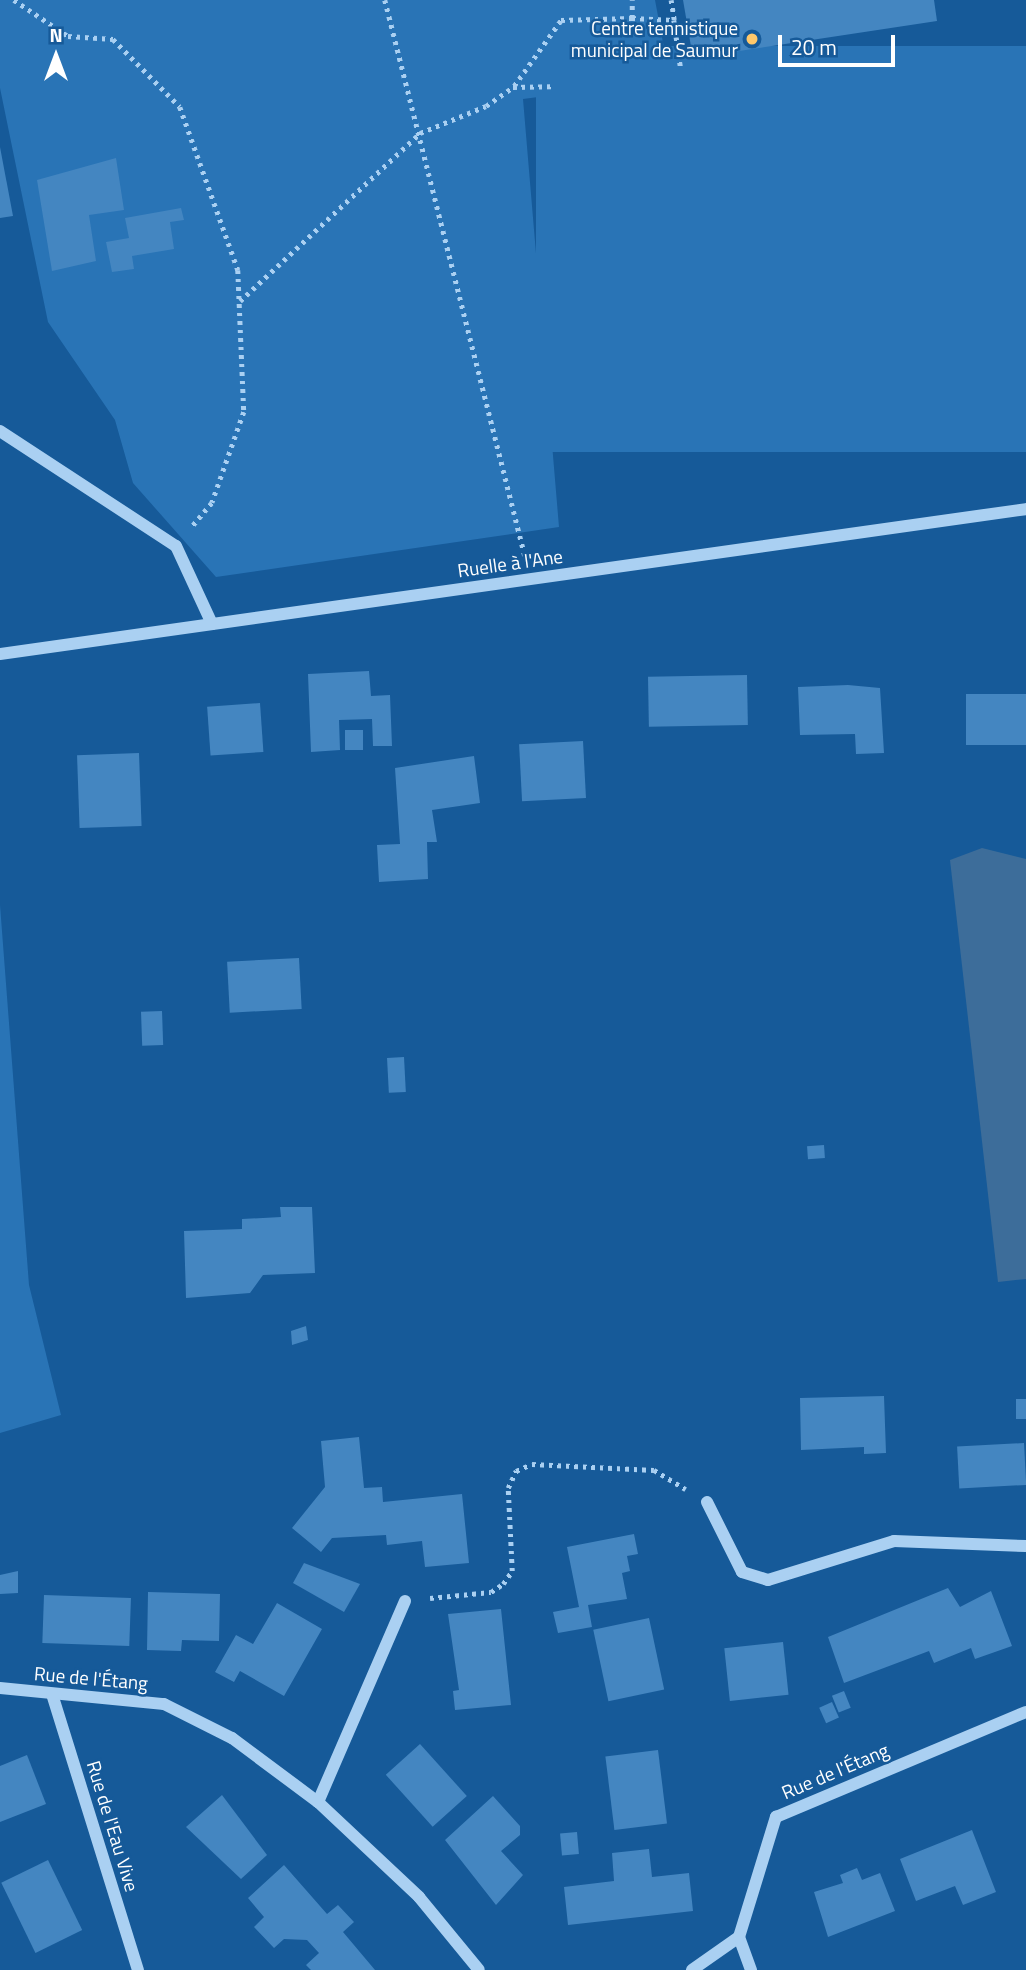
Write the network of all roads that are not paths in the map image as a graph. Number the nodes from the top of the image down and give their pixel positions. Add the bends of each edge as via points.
1 (0, 431) edge
2 (1026, 509) edge
3 (212, 624) junction
4 (0, 654) edge
5 (707, 1502) road end
6 (1026, 1546) edge
7 (405, 1601) road end
8 (0, 1688) edge
9 (52, 1694) junction
10 (1026, 1712) edge
11 (318, 1802) junction
12 (739, 1937) junction
13 (138, 1970) edge
14 (479, 1970) edge
15 (692, 1970) edge
16 (751, 1970) edge

1 - 3 street via 176,546
2 - 3 street, Ruelle à l'Ane
3 - 4 street, Ruelle à l'Ane
5 - 6 street via 742,1572 768,1580 894,1541
7 - 11 street
8 - 9 street, Rue de l'Étang
9 - 11 street, Rue de l'Étang via 163,1704 232,1738
9 - 13 street, Rue de l'Eau Vive
10 - 12 street, Rue de l'Étang via 776,1817
11 - 14 street, Rue de l'Étang via 419,1897
12 - 15 street
12 - 16 street

